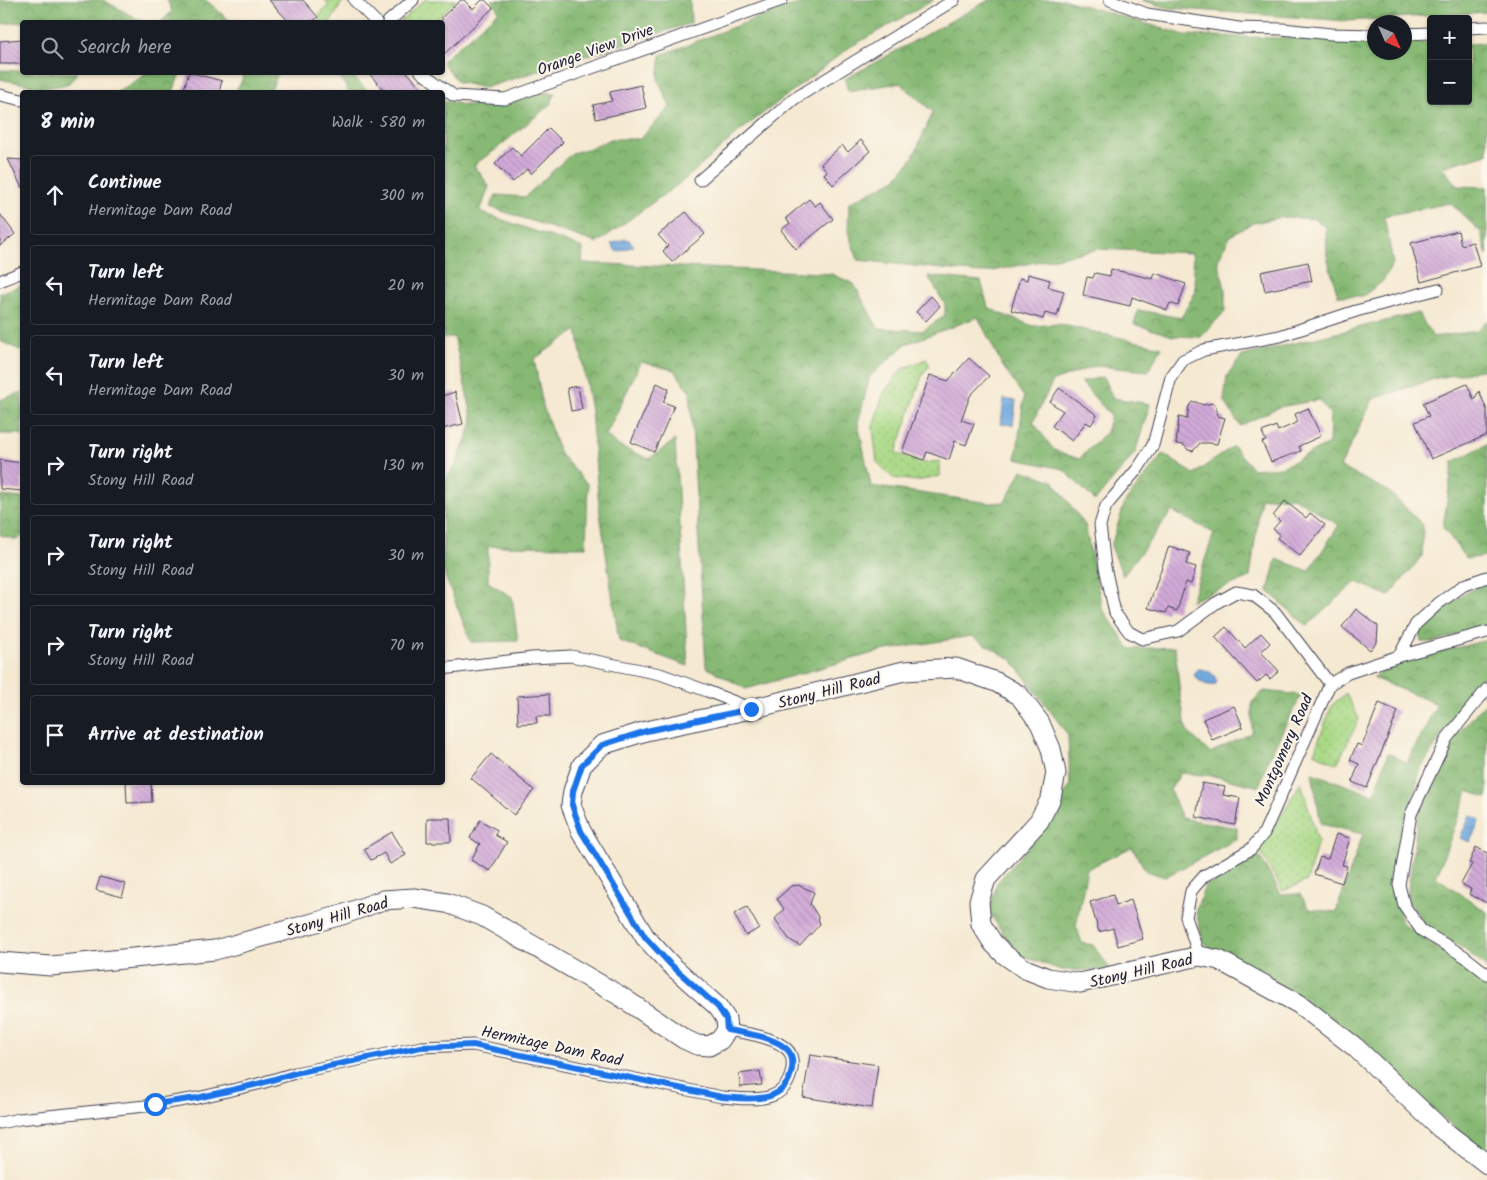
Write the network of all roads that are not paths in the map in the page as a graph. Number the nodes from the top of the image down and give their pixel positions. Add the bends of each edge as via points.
1 (354, 0) edge
2 (414, 0) edge
3 (782, 0) edge
4 (954, 0) edge
5 (1110, 0) edge
6 (374, 20) edge
7 (390, 20) edge
8 (1487, 27) edge
9 (1472, 28) edge
10 (1427, 33) edge
11 (1412, 34) edge
12 (1367, 35) edge
13 (425, 75) edge
14 (0, 95) edge
15 (20, 100) edge
16 (700, 180) dead end
17 (20, 273) edge
18 (0, 281) edge
19 (1438, 289) dead end
20 (1487, 577) edge
21 (1487, 632) edge
22 (1399, 656) junction
23 (445, 669) edge
24 (1330, 684) junction
25 (1487, 689) edge
26 (751, 709) junction
27 (1199, 956) junction
28 (0, 962) edge
29 (1487, 974) edge
30 (727, 1030) junction
31 (0, 1123) edge
32 (1487, 1164) edge

1 - 6 street
2 - 7 street
3 - 13 street, Orange View Drive via 506,99 454,96
4 - 16 street via 794,99
5 - 12 street via 1147,14 1239,28
8 - 9 street
10 - 11 street
14 - 15 street
17 - 18 street
19 - 24 street via 1280,336 1204,350 1183,360 1171,377 1153,445 1106,506 1100,526 1114,613 1129,632 1142,639 1178,631 1236,592 1253,595 1275,612
20 - 22 street via 1464,586 1416,624
21 - 22 street, Montgomery Road
22 - 24 street, Montgomery Road via 1348,673
23 - 26 street via 570,656 660,674
24 - 27 street, Montgomery Road via 1264,833 1251,849 1204,876 1191,891 1186,917
25 - 29 street via 1447,738 1411,814 1399,885 1404,905 1421,930
26 - 27 main road, Stony Hill Road via 904,671 956,668 996,682 1019,696 1040,723 1051,749 1056,773 1051,798 1039,821 986,879 979,901 981,924 994,943 1025,968 1048,978 1080,983
26 - 30 main road, Stony Hill Road via 646,731 602,745 582,765 573,791 572,805 581,831 645,937 718,1007 726,1019
27 - 32 main road, Stony Hill Road via 1219,960 1298,1004 1355,1047 1440,1128
28 - 30 main road, Stony Hill Road via 50,966 214,950 342,915 383,900 414,898 448,903 482,916 697,1045 709,1046 720,1040
30 - 31 street, Hermitage Dam Road via 754,1034 782,1045 791,1053 790,1076 782,1090 758,1100 722,1097 473,1045 421,1047 295,1073 197,1098

